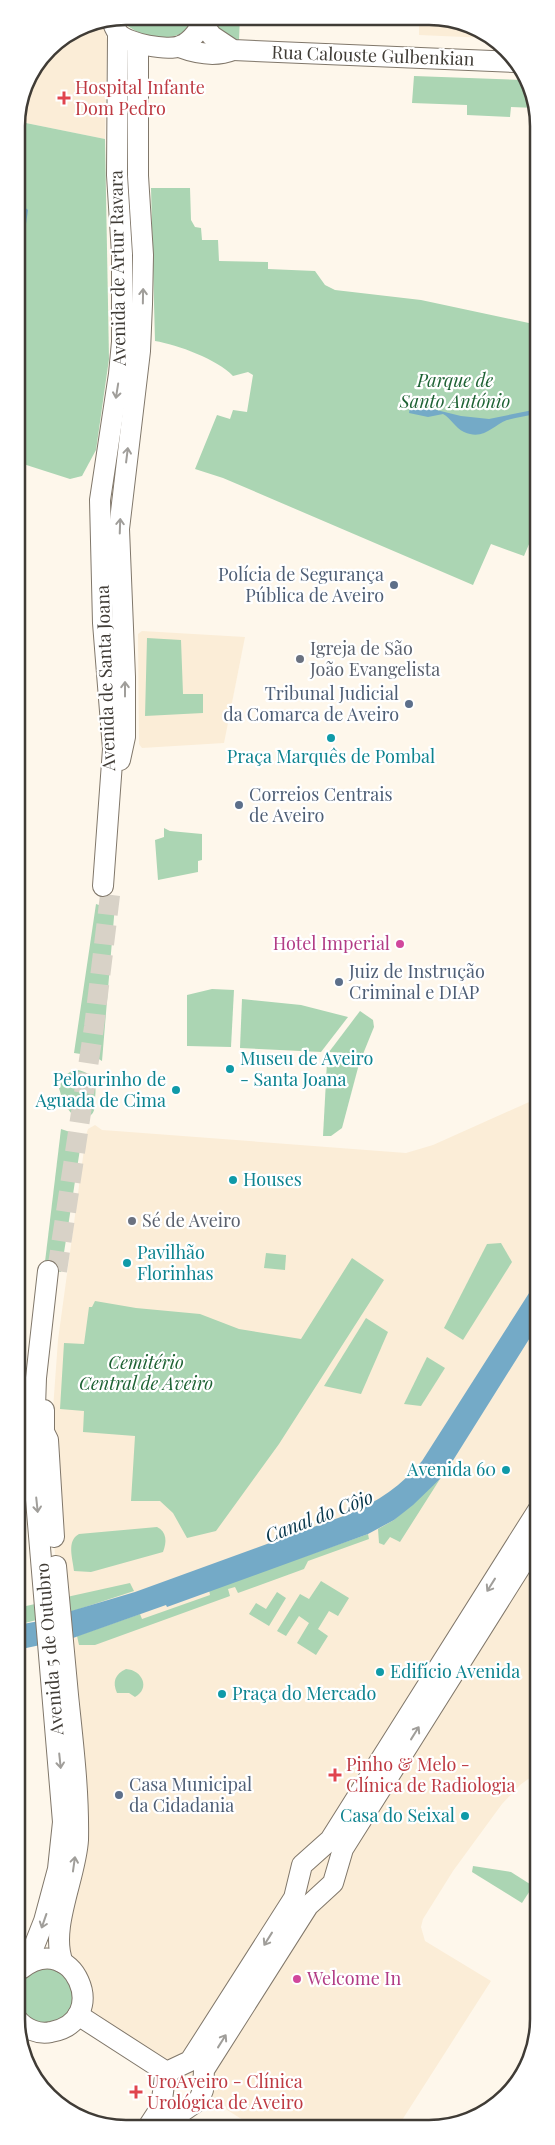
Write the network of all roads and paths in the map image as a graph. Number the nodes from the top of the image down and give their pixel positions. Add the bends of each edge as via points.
1 (199, 25) edge
2 (205, 25) edge
3 (115, 27) edge
4 (138, 45) junction
5 (179, 47) junction
6 (233, 50) junction
7 (506, 62) edge
8 (100, 500) junction
9 (121, 503) junction
10 (52, 1271) tunnel mouth
11 (530, 1523) edge
12 (530, 1551) edge
13 (60, 1695) junction
14 (310, 1858) junction
15 (336, 1872) junction
16 (299, 1876) junction
17 (322, 1892) junction
18 (25, 1962) edge
19 (63, 1963) junction
20 (25, 1967) edge
21 (78, 2015) junction
22 (26, 2027) edge
23 (173, 2070) junction
24 (203, 2084) junction
25 (163, 2094) junction
26 (185, 2108) junction
27 (153, 2120) edge
28 (175, 2120) edge

1 - 5 main road via 192,39
2 - 6 main road via 212,36
3 - 4 main road
3 -> 8 main road, Avenida de Artur Ravara via 122,342
4 - 5 main road, Rua Calouste Gulbenkian
9 -> 4 main road, Avenida de Artur Ravara via 140,351 142,304
5 - 6 main road, Rua Calouste Gulbenkian via 223,54
6 - 7 main road, Rua Calouste Gulbenkian
8 - 9 main road
8 -> 9 main road, Avenida de Santa Joana via 103,623 113,749 107,886 120,751 125,737
10 - 13 main road, Avenida 5 de Outubro via 39,1335 33,1464 48,1546
11 -> 14 main road via 330,1840
15 -> 12 main road via 343,1849
13 -> 18 main road, Avenida 5 de Outubro via 62,1842 44,1921
19 -> 13 main road, Avenida 5 de Outubro via 58,1952 60,1926 78,1842 77,1778
14 - 15 main road via 321,1856 328,1859
14 - 16 main road via 302,1865
15 - 17 main road via 334,1884
16 - 17 main road via 307,1890
16 -> 23 main road via 294,1898 190,2061
24 -> 17 main road via 204,2070 209,2061 308,1906
19 - 20 main road via 52,1959 39,1960
19 - 21 main road via 80,1982 83,1993
21 - 22 main road via 59,2031 47,2033
21 - 23 main road
23 - 24 main road via 191,2069
23 - 25 main road via 162,2083
24 - 26 main road via 199,2100
25 - 26 main road via 172,2105
25 - 27 main road via 161,2107
26 - 28 main road

